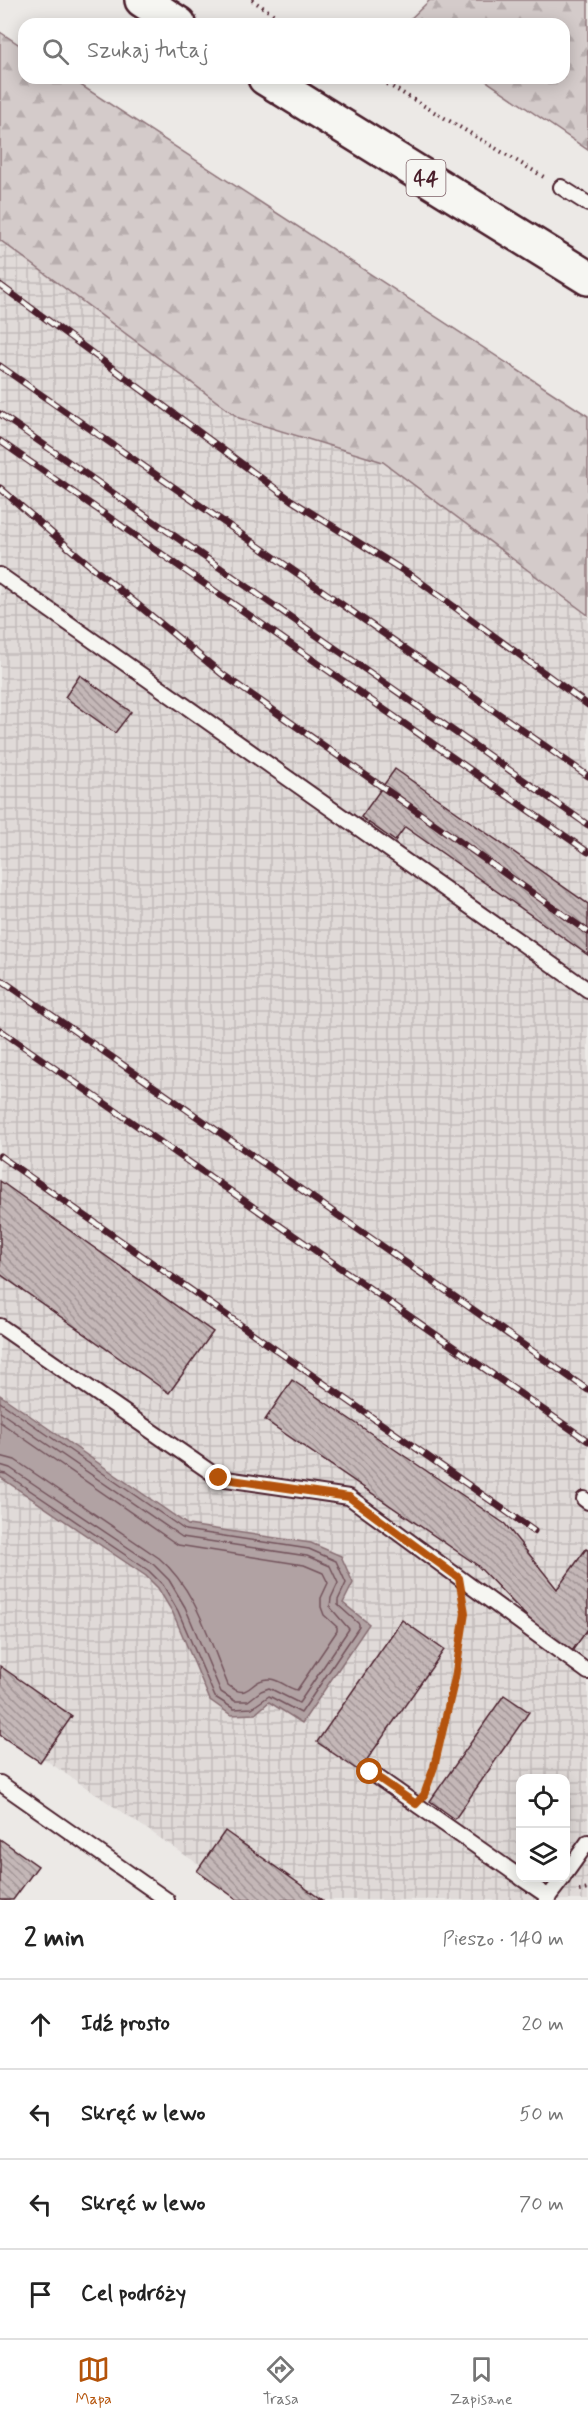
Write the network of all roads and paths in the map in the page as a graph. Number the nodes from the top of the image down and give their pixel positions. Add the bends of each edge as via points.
1 (142, 0) edge
2 (252, 0) edge
3 (170, 18) edge
4 (279, 18) edge
5 (275, 84) edge
6 (387, 84) edge
7 (561, 187) joint
8 (588, 204) edge
9 (588, 278) edge
10 (0, 575) edge
11 (588, 990) edge
12 (0, 1326) edge
13 (459, 1578) junction
14 (588, 1672) edge
15 (370, 1772) dead end
16 (0, 1783) edge
17 (416, 1804) junction
18 (588, 1842) edge
19 (570, 1867) edge
20 (516, 1874) edge
21 (527, 1882) edge
22 (560, 1882) edge
23 (548, 1898) edge
24 (167, 1900) edge

1 - 3 main road
2 - 4 path
5 - 9 main road, 44
6 - 7 path
7 - 8 lane
10 - 11 lane
12 - 13 lane via 219,1478 349,1497
13 - 14 lane
13 - 17 path via 465,1613 455,1678 434,1767 424,1795
15 - 17 lane
16 - 24 lane
17 - 20 lane
18 - 19 lane
21 - 23 lane
22 - 23 lane

